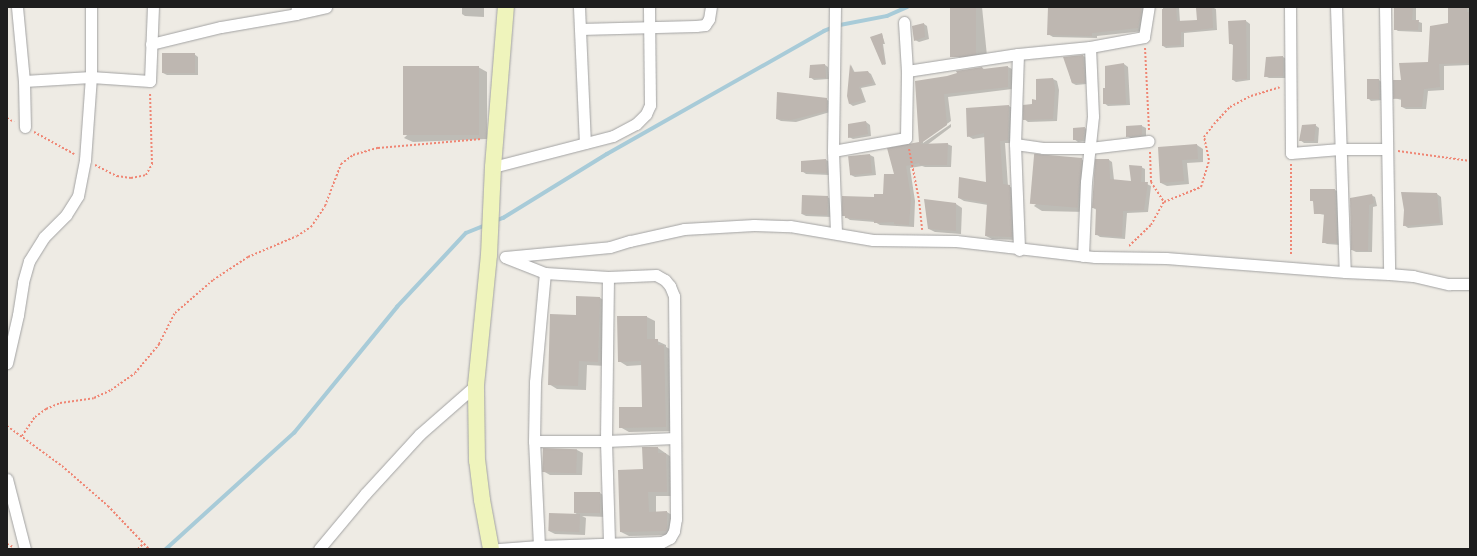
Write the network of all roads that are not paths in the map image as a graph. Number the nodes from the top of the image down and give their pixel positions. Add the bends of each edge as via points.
1 (17, 7) edge
2 (91, 7) edge
3 (152, 7) edge
4 (326, 7) edge
5 (506, 7) edge
6 (579, 7) edge
7 (649, 7) edge
8 (711, 7) edge
9 (835, 7) edge
10 (1149, 7) edge
11 (1290, 7) edge
12 (1336, 7) edge
13 (1385, 7) edge
14 (296, 10) edge
15 (904, 22) dead end
16 (580, 29) junction
17 (650, 29) junction
18 (151, 44) junction
19 (1090, 46) junction
20 (1018, 54) junction
21 (907, 70) junction
22 (91, 77) junction
23 (24, 81) junction
24 (25, 127) road end
25 (1149, 141) road end
26 (586, 143) junction
27 (1015, 144) junction
28 (1090, 148) junction
29 (1340, 149) junction
30 (1387, 149) junction
31 (833, 151) junction
32 (493, 168) junction
33 (836, 234) junction
34 (1019, 250) junction
35 (488, 255) junction
36 (1083, 256) junction
37 (505, 257) junction
38 (1345, 272) junction
39 (545, 273) junction
40 (1390, 274) junction
41 (608, 277) junction
42 (1470, 284) edge
43 (7, 363) edge
44 (476, 386) junction
45 (675, 438) junction
46 (534, 441) junction
47 (606, 441) junction
48 (7, 479) edge
49 (609, 544) junction
50 (539, 546) junction
51 (25, 549) edge
52 (319, 549) edge
53 (491, 549) edge
54 (499, 549) edge

1 - 23 street
2 - 22 street
3 - 18 street
4 - 14 street
5 - 32 street
6 - 16 street
7 - 17 street
8 - 17 street via 709,19 705,24
9 - 31 street
10 - 19 street via 1144,37
11 - 29 street via 1291,153
12 - 29 street
13 - 30 street
14 - 18 street
15 - 21 street
16 - 17 street
16 - 26 street
17 - 26 street via 650,105 646,114 636,124 613,136
18 - 22 street via 150,81
19 - 20 street
19 - 28 street via 1093,116
20 - 21 street
20 - 27 street
21 - 31 street via 906,138
22 - 23 street
22 - 43 street via 85,160 78,196 66,215 44,237 29,261
23 - 24 street
25 - 28 street
26 - 32 street
27 - 28 street via 1043,148
27 - 34 street
28 - 36 street
29 - 30 street
29 - 38 street
30 - 40 street
31 - 33 street
32 - 35 street
33 - 34 street via 873,240 973,242
33 - 37 street via 790,226 723,226 684,229 610,247
34 - 36 street
35 - 37 street
35 - 44 street
36 - 38 street via 1166,258
37 - 39 street
38 - 40 street
39 - 41 street
39 - 46 street via 535,382
40 - 42 street via 1449,284
41 - 45 street via 656,275 670,286 674,296
41 - 47 street
44 - 52 street via 420,434
44 - 53 street via 477,461
45 - 47 street
45 - 49 street via 676,519 670,538 662,542
46 - 47 street
46 - 50 street
47 - 49 street
48 - 51 street
49 - 50 street
50 - 54 street

